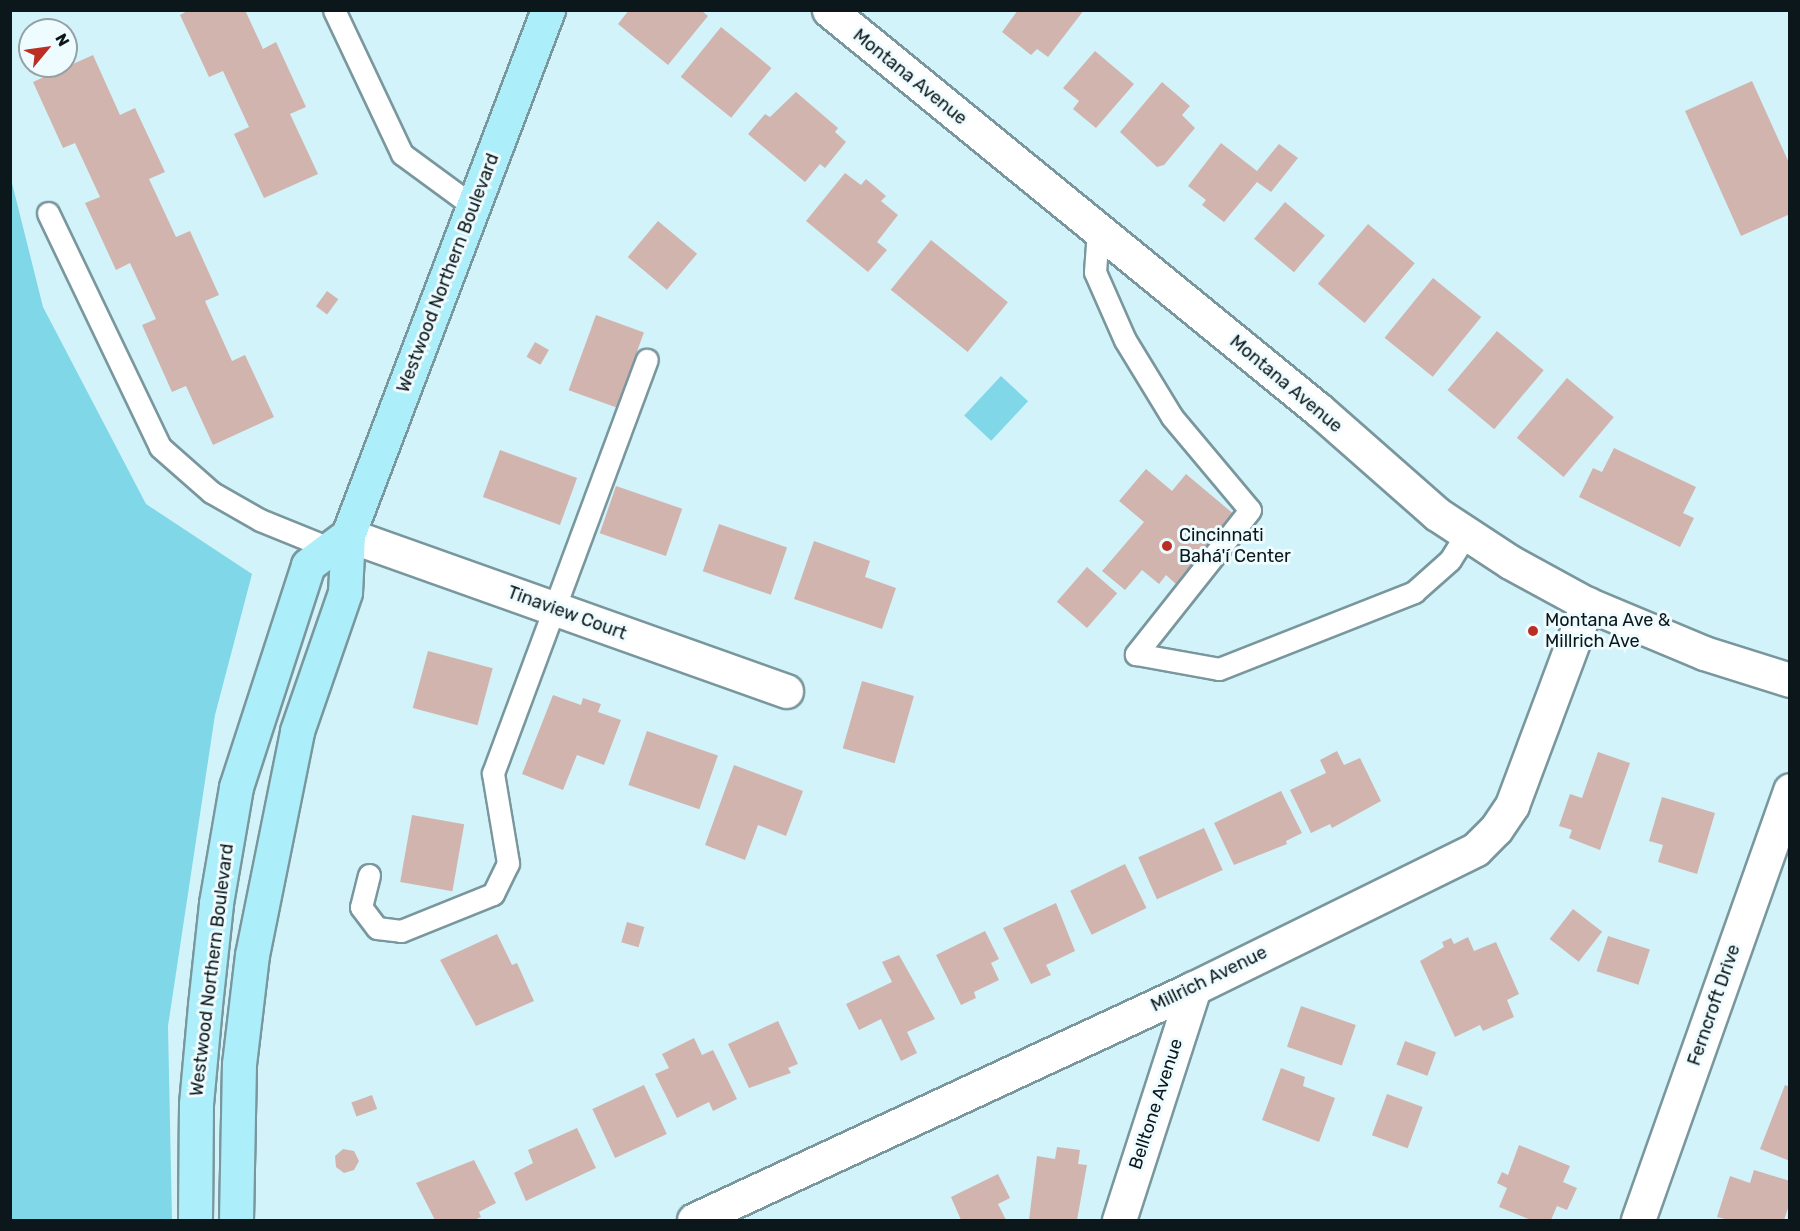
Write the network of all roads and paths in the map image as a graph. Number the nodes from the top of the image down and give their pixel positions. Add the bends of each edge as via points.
1 (334, 10) edge
2 (548, 10) edge
3 (829, 10) edge
4 (473, 207) junction
5 (48, 213) dead end
6 (1098, 230) junction
7 (647, 360) dead end
8 (1467, 533) junction
9 (341, 547) junction
10 (1587, 604) junction
11 (554, 609) junction
12 (1790, 680) edge
13 (786, 691) dead end
14 (1790, 790) edge
15 (369, 875) dead end
16 (1194, 988) junction
17 (195, 1221) edge
18 (236, 1221) edge
19 (694, 1221) edge
20 (1119, 1221) edge
21 (1638, 1221) edge

1 - 4 lane via 402,154
2 - 4 main road, Westwood Northern Boulevard
3 - 6 street, Montana Avenue
4 - 9 main road, Westwood Northern Boulevard
5 - 9 lane via 160,447 211,492 260,520
6 - 8 street, Montana Avenue via 1319,410 1437,514
6 - 8 lane via 1095,272 1125,340 1172,417 1250,510 1136,654 1219,669 1414,592 1450,560
7 - 11 lane
8 - 10 street, Montana Avenue via 1510,562
9 - 11 street, Tinaview Court
9 - 17 main road, Westwood Northern Boulevard via 308,565 236,787 216,903 205,1005 196,1104
9 - 18 main road, Westwood Northern Boulevard via 345,592 297,731 252,955 239,1064
10 - 12 street, Montana Avenue via 1704,652
10 - 16 street, Millrich Avenue via 1512,805 1490,836 1450,864 1422,872
11 - 13 street, Tinaview Court
11 - 15 lane via 493,773 508,863 493,894 401,931 377,928 361,906
14 - 21 street, Ferncroft Drive
16 - 19 street, Millrich Avenue
16 - 20 street, Belltone Avenue

